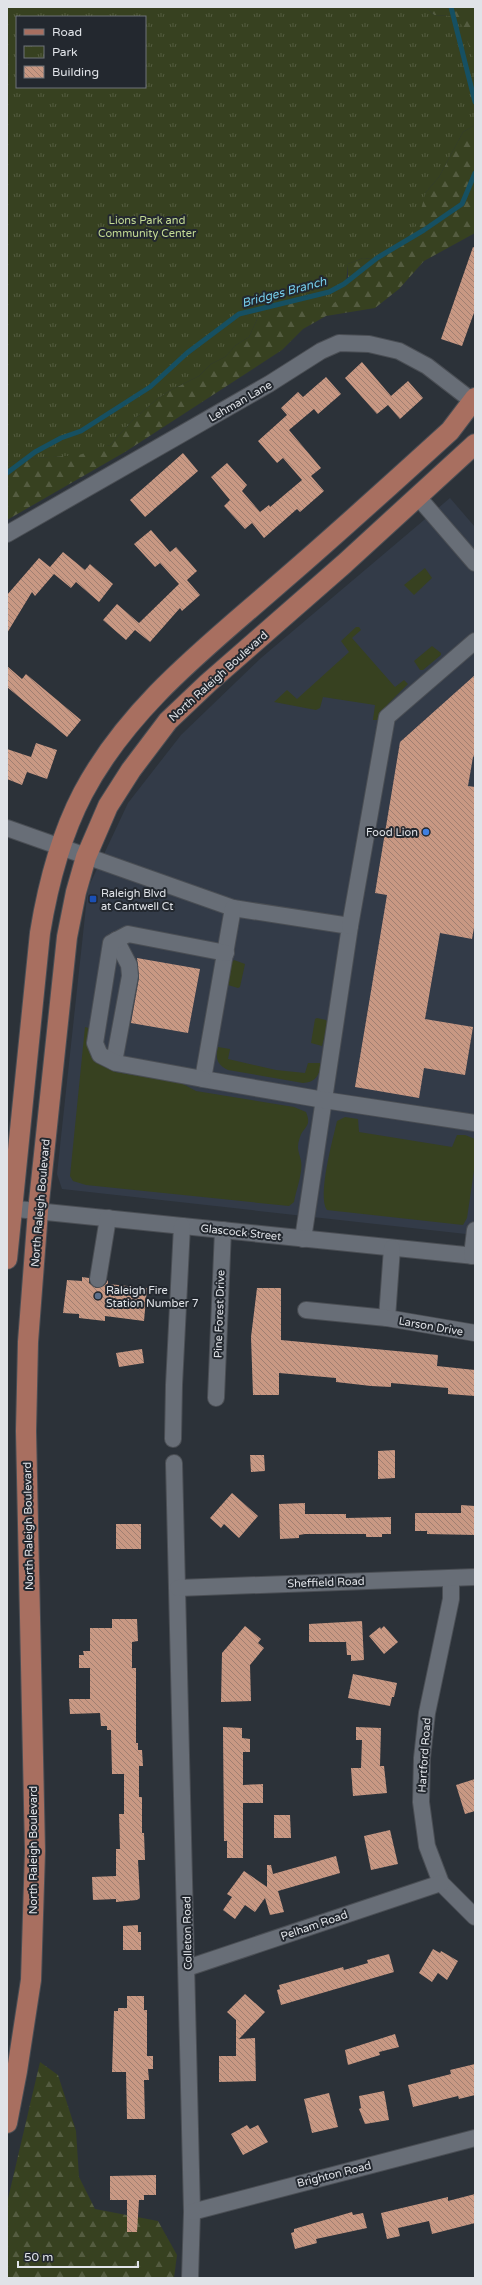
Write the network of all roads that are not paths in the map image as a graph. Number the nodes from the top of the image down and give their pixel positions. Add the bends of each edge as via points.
1 (474, 401) edge
2 (475, 444) edge
3 (418, 498) junction
4 (7, 534) edge
5 (475, 563) edge
6 (475, 641) edge
7 (7, 828) edge
8 (60, 847) junction
9 (86, 857) junction
10 (233, 908) junction
11 (350, 926) junction
12 (116, 940) junction
13 (226, 953) junction
14 (114, 1062) junction
15 (203, 1079) junction
16 (324, 1100) junction
17 (475, 1123) edge
18 (9, 1208) edge
19 (38, 1211) junction
20 (108, 1218) junction
21 (182, 1226) junction
22 (223, 1230) junction
23 (475, 1230) edge
24 (303, 1239) junction
25 (392, 1248) junction
26 (473, 1256) edge
27 (7, 1260) edge
28 (98, 1279) dead end
29 (306, 1310) dead end
30 (387, 1318) junction
31 (475, 1333) edge
32 (216, 1398) dead end
33 (173, 1439) dead end
34 (174, 1463) dead end
35 (475, 1577) edge
36 (451, 1578) junction
37 (178, 1588) junction
38 (442, 1883) junction
39 (475, 1917) edge
40 (188, 1968) junction
41 (7, 2123) edge
42 (475, 2138) edge
43 (192, 2212) junction
44 (190, 2278) edge

1 - 4 street, Lehman Lane via 427,366 399,352 369,344 339,344 321,351 270,384
1 - 8 main road via 450,431 146,703 107,754 83,793
2 - 3 main road, North Raleigh Boulevard
3 - 5 street
3 - 9 main road, North Raleigh Boulevard via 168,721 108,806
6 - 11 street via 387,717
7 - 8 street
8 - 9 street
8 - 18 main road via 48,884 40,932
9 - 10 street
9 - 19 main road, North Raleigh Boulevard via 67,937
10 - 11 street
10 - 13 street
11 - 16 street
12 - 13 street via 128,934
12 - 14 street via 129,965 130,976
12 - 14 street via 111,943 95,1043 100,1055
13 - 15 street
14 - 15 street
15 - 16 street
16 - 17 street
16 - 24 street
18 - 19 street, Glascock Street
18 - 27 main road
19 - 20 street, Glascock Street
19 - 41 main road, North Raleigh Boulevard via 28,1342 26,1431 35,1851 31,1980
20 - 21 street, Glascock Street
20 - 28 street
21 - 22 street, Glascock Street
21 - 33 street
22 - 24 street, Glascock Street
22 - 32 street, Pine Forest Drive
23 - 26 street
24 - 25 street, Glascock Street
25 - 26 street, Glascock Street
25 - 30 street, Larson Drive
29 - 30 street, Larson Drive
30 - 31 street, Larson Drive
34 - 37 street, Colleton Road
35 - 36 street, Sheffield Road
36 - 37 street, Sheffield Road
36 - 38 street, Hartford Road via 451,1599 427,1713 422,1758 421,1802 427,1846
37 - 40 street, Colleton Road
38 - 39 street, Hartford Road
38 - 40 street, Pelham Road
40 - 43 street, Colleton Road
42 - 43 street, Brighton Road
43 - 44 street, Colleton Road

